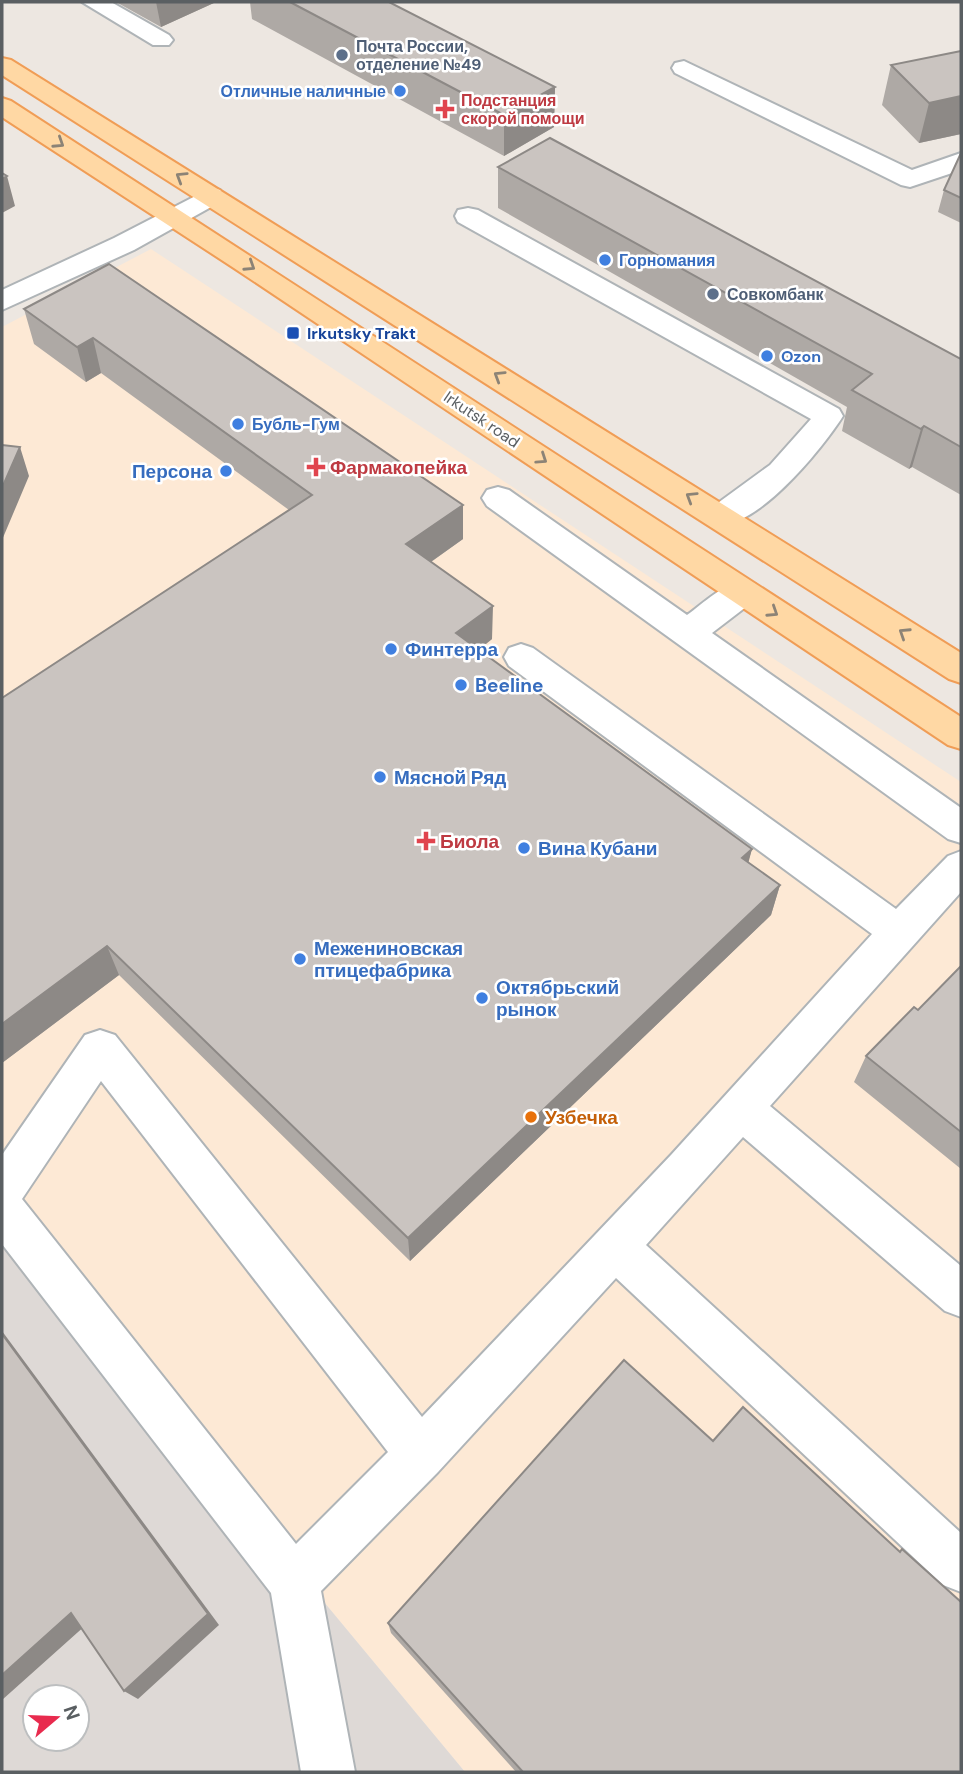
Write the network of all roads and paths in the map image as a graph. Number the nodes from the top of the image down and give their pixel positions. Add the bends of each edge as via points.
1 (94, 2) edge
2 (161, 40) dead end
3 (2, 65) edge
4 (684, 68) dead end
5 (2, 106) edge
6 (961, 161) edge
7 (211, 196) junction
8 (468, 216) dead end
9 (175, 217) junction
10 (6, 294) edge
11 (498, 498) dead end
12 (722, 516) junction
13 (743, 592) junction
14 (686, 634) junction
15 (521, 657) dead end
16 (961, 670) edge
17 (961, 735) edge
18 (961, 828) edge
19 (961, 867) edge
20 (897, 931) junction
21 (742, 1109) junction
22 (2, 1191) edge
23 (2, 1209) edge
24 (614, 1246) junction
25 (961, 1296) edge
26 (421, 1455) junction
27 (961, 1567) edge
28 (294, 1582) junction
29 (328, 1772) edge

1 - 2 street
7 -> 3 main road
4 - 6 street via 910,179
5 -> 9 main road, Irkutsk road
7 - 9 street
12 -> 7 main road
8 - 12 street via 828,416 792,467
9 - 10 street
9 -> 13 main road, Irkutsk road
11 - 14 street
16 -> 12 main road
13 - 14 street
13 -> 17 main road, Irkutsk road
14 - 18 street
15 - 20 street
19 - 20 street
20 - 21 street
21 - 24 street
21 - 25 street
22 - 26 street via 100,1048
23 - 28 street
24 - 26 street
24 - 27 street
26 - 28 street
28 - 29 street

